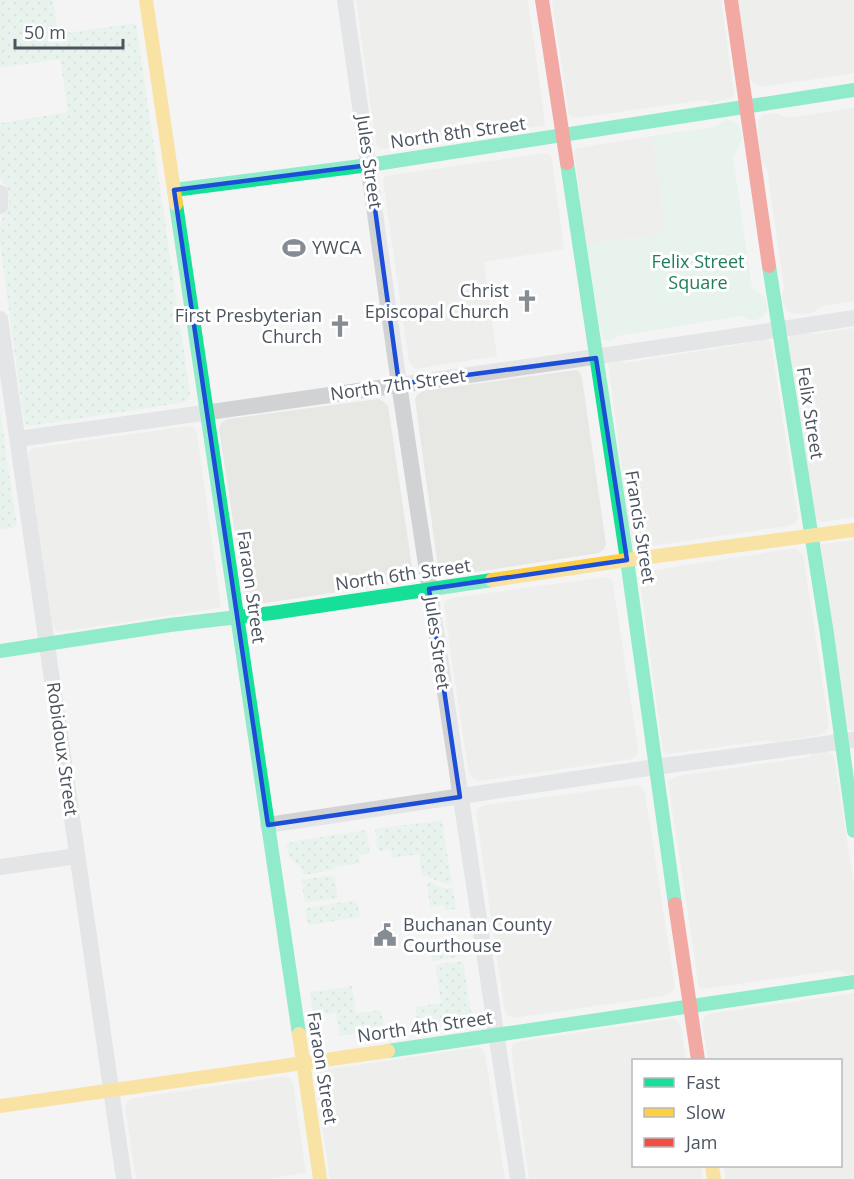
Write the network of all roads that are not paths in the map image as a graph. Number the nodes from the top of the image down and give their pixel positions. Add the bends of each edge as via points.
1 (146, 0) edge
2 (345, 0) edge
3 (542, 0) edge
4 (731, 0) edge
5 (854, 90) edge
6 (746, 107) junction
7 (562, 136) junction
8 (369, 165) junction
9 (174, 190) junction
10 (0, 194) edge
11 (0, 206) edge
12 (854, 318) edge
13 (0, 319) edge
14 (778, 330) junction
15 (3, 357) edge
16 (596, 358) junction
17 (399, 384) junction
18 (207, 413) junction
19 (18, 439) junction
20 (854, 530) edge
21 (811, 534) junction
22 (627, 560) junction
23 (429, 589) junction
24 (237, 616) junction
25 (47, 645) junction
26 (0, 651) edge
27 (848, 741) edge
28 (655, 767) junction
29 (460, 797) junction
30 (268, 825) junction
31 (854, 831) edge
32 (77, 856) junction
33 (0, 867) edge
34 (854, 982) edge
35 (691, 1006) junction
36 (497, 1035) junction
37 (698, 1059) edge
38 (303, 1062) junction
39 (111, 1090) junction
40 (0, 1106) edge
41 (124, 1179) edge
42 (320, 1179) edge
43 (518, 1179) edge

1 - 9 street, Faraon Street
2 - 8 street, Jules Street
3 - 7 street, Francis Street
4 - 6 street, Felix Street
5 - 6 street, North 8th Street
6 - 7 street, North 8th Street
6 - 14 street, Felix Street
7 - 8 street, North 8th Street
7 - 16 street, Francis Street
8 - 9 street, North 8th Street
8 - 17 street, Jules Street
9 - 18 street, Faraon Street
10 - 11 street
12 - 14 street, North 7th Street
13 - 15 street, Robidoux Street
14 - 16 street, North 7th Street
14 - 21 street, Felix Street
15 - 19 street, Robidoux Street
16 - 17 street, North 7th Street
16 - 22 street, Francis Street
17 - 18 street, North 7th Street
17 - 23 street, Jules Street
18 - 19 street, North 7th Street
18 - 24 street, Faraon Street
19 - 25 street, Robidoux Street
20 - 21 street, North 6th Street
21 - 22 street, North 6th Street
21 - 27 street, Felix Street
22 - 23 street, North 6th Street
22 - 28 street, Francis Street
23 - 24 street, North 6th Street
23 - 29 street, Jules Street
24 - 25 street, North 6th Street
24 - 30 street, Faraon Street
25 - 26 street, North 6th Street
25 - 32 street, Robidoux Street
27 - 28 street
27 - 31 street, Felix Street
28 - 29 street
28 - 35 street, Francis Street
29 - 30 street
29 - 36 street, Jules Street
30 - 38 street, Faraon Street
32 - 33 street
32 - 39 street, Robidoux Street
34 - 35 street, North 4th Street
35 - 36 street, North 4th Street
35 - 37 street, Francis Street
36 - 38 street, North 4th Street
36 - 43 street, Jules Street
38 - 39 street, North 4th Street
38 - 42 street, Faraon Street
39 - 40 street, North 4th Street
39 - 41 street, Robidoux Street

